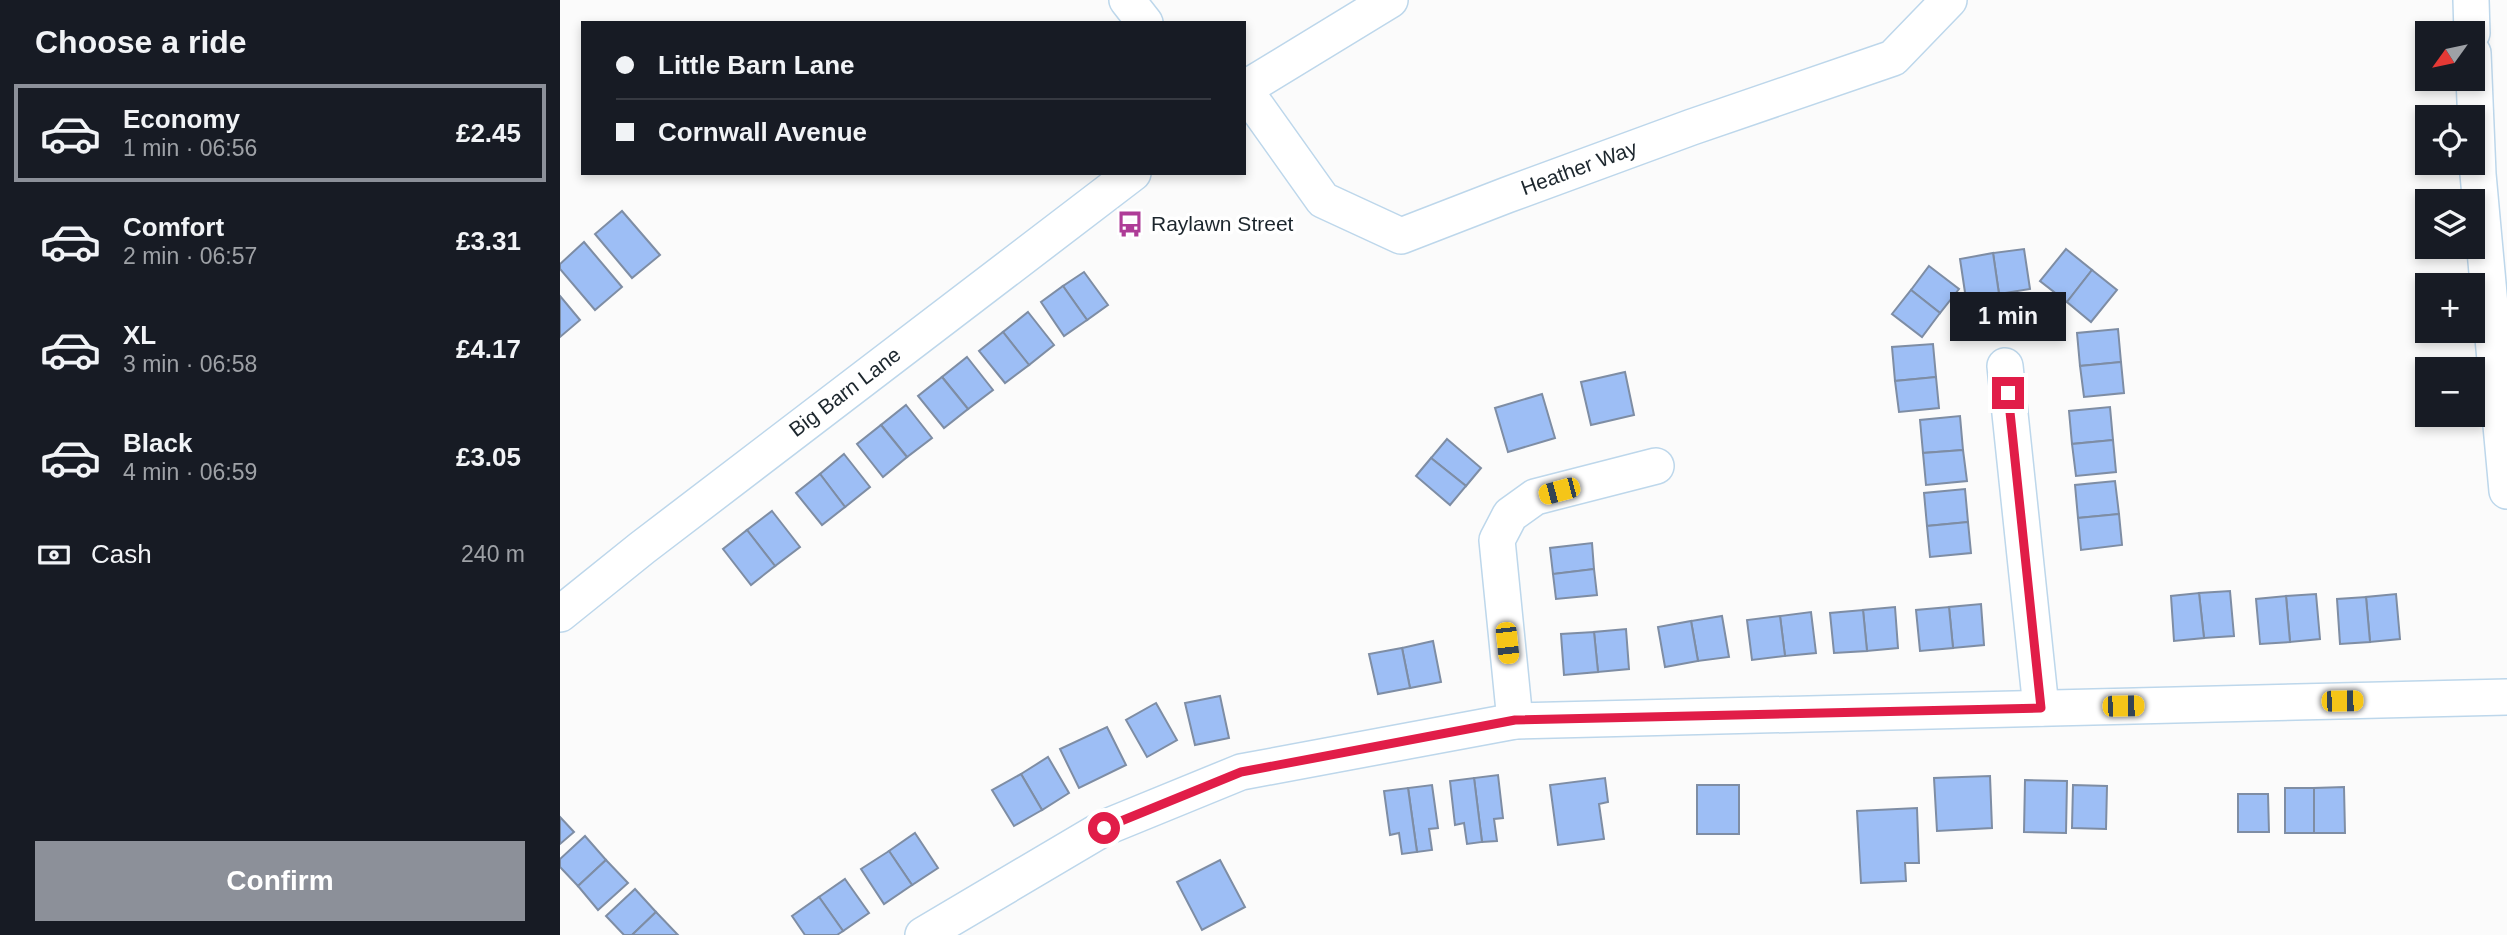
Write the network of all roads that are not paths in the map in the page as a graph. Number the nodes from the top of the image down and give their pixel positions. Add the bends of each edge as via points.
1 (1126, 0) edge
2 (1390, 0) edge
3 (1949, 0) edge
4 (2471, 0) edge
5 (1143, 21) edge
6 (2472, 21) edge
7 (1246, 88) edge
8 (2475, 91) edge
9 (1246, 92) edge
10 (1130, 175) edge
11 (2005, 366) dead end
12 (1656, 466) dead end
13 (2507, 491) edge
14 (560, 614) edge
15 (2507, 697) edge
16 (2041, 708) junction
17 (1515, 720) junction
18 (923, 935) edge

1 - 5 street
2 - 7 street
3 - 9 street, Heather Way via 1893,58 1401,236 1323,200
4 - 6 street
8 - 13 street
10 - 14 street, Big Barn Lane
11 - 16 street
12 - 17 street via 1535,497 1510,515 1497,540
15 - 16 street
16 - 17 street
17 - 18 street via 1241,772 1104,828

